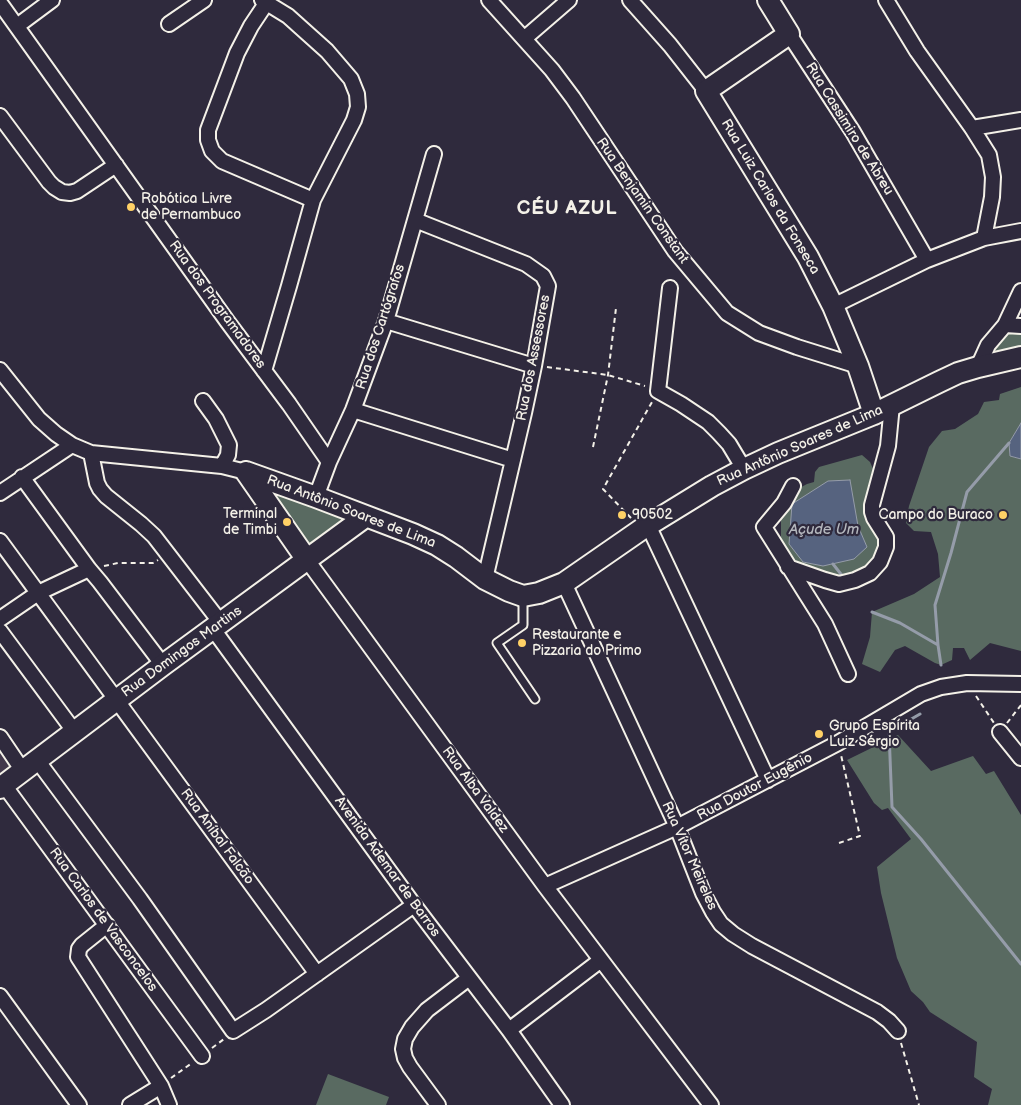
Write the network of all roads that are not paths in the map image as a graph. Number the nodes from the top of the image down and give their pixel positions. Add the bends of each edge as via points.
1 (52, 0) edge
2 (204, 0) edge
3 (489, 0) edge
4 (569, 0) edge
5 (630, 0) edge
6 (768, 0) edge
7 (886, 0) edge
8 (265, 1) edge
9 (0, 2) edge
10 (169, 24) dead end
11 (17, 26) junction
12 (789, 34) junction
13 (525, 38) junction
14 (706, 91) junction
15 (0, 116) edge
16 (1021, 120) edge
17 (972, 128) junction
18 (434, 154) dead end
19 (116, 165) junction
20 (312, 200) junction
21 (415, 220) junction
22 (1021, 231) edge
23 (984, 238) junction
24 (927, 260) junction
25 (670, 288) dead end
26 (1021, 291) edge
27 (833, 306) junction
28 (386, 321) junction
29 (1005, 325) junction
30 (1021, 326) edge
31 (1021, 357) edge
32 (534, 366) junction
33 (858, 366) junction
34 (978, 367) junction
35 (0, 370) edge
36 (264, 371) junction
37 (203, 401) dead end
38 (892, 405) junction
39 (353, 410) junction
40 (874, 414) junction
41 (72, 444) junction
42 (91, 454) junction
43 (513, 460) junction
44 (329, 462) junction
45 (222, 466) junction
46 (744, 469) junction
47 (246, 472) junction
48 (22, 477) junction
49 (793, 486) dead end
50 (0, 493) edge
51 (316, 497) junction
52 (365, 516) junction
53 (645, 527) junction
54 (0, 541) edge
55 (307, 560) junction
56 (788, 566) junction
57 (89, 569) junction
58 (485, 579) junction
59 (564, 583) junction
60 (38, 593) junction
61 (523, 596) junction
62 (0, 619) edge
63 (217, 626) junction
64 (0, 631) edge
65 (163, 665) junction
66 (848, 674) dead end
67 (1021, 684) edge
68 (535, 699) dead end
69 (117, 700) junction
70 (74, 731) junction
71 (1000, 732) road end
72 (0, 737) edge
73 (1021, 758) edge
74 (30, 765) junction
75 (768, 780) junction
76 (2, 786) edge
77 (677, 827) junction
78 (545, 886) junction
79 (414, 905) junction
80 (107, 925) junction
81 (600, 960) junction
82 (317, 974) junction
83 (469, 978) junction
84 (0, 996) edge
85 (509, 1030) junction
86 (898, 1031) road end
87 (202, 1056) dead end
88 (161, 1086) junction
89 (80, 1105) edge
90 (130, 1105) edge
91 (169, 1105) edge
92 (438, 1105) edge
93 (562, 1105) edge
94 (711, 1105) edge

1 - 11 street
2 - 10 street
3 - 13 street, Rua Benjamin Constant
4 - 13 street
5 - 14 street, Rua Luiz Carlos da Fonseca
6 - 12 street, Rua Cassimiro de Abreu
7 - 17 street via 917,51
8 - 20 street via 288,16 327,51 351,79 356,94 358,107 354,120
8 - 20 street via 237,53 208,130 208,140 212,152 222,161
9 - 11 street, Rua dos Programadores
11 - 19 street, Rua dos Programadores
12 - 14 street
12 - 24 street, Rua Cassimiro de Abreu via 853,132
13 - 33 street, Rua Benjamin Constant via 572,98 675,252 727,313 759,333
14 - 27 street, Rua Luiz Carlos da Fonseca via 808,257
15 - 19 street via 49,182 62,192 77,191
16 - 17 street
17 - 23 street via 989,155 993,177
18 - 21 street, Rua dos Cartógrafos
19 - 36 street, Rua dos Programadores
20 - 36 street
21 - 28 street, Rua dos Cartógrafos
21 - 32 street, Rua dos Assessores via 526,264 543,276 548,286
22 - 23 street
23 - 24 street
24 - 27 street
25 - 46 street via 658,390 708,422 729,444
26 - 29 street
27 - 33 street, Rua Luiz Carlos da Fonseca
28 - 32 street
28 - 39 street, Rua dos Cartógrafos
29 - 30 street
29 - 34 street via 988,346
31 - 34 street, Rua Antônio Soares de Lima
32 - 43 street, Rua dos Assessores
33 - 40 street, Rua Luiz Carlos da Fonseca
34 - 38 street, Rua Antônio Soares de Lima via 958,373
35 - 41 street via 39,419
36 - 44 street, Rua dos Programadores
37 - 45 street via 229,445
38 - 40 street, Rua Antônio Soares de Lima
38 - 56 street via 888,446 872,505 874,518 886,537 880,562 870,573 839,584
39 - 43 street
39 - 44 street, Rua dos Cartógrafos
40 - 46 street, Rua Antônio Soares de Lima
41 - 42 street
41 - 48 street
42 - 45 street, Rua Antônio Soares de Lima
42 - 63 street, Avenida Ademar de Barros via 100,489 154,536
43 - 58 street, Rua dos Assessores
44 - 51 street, Rua dos Cartógrafos
45 - 47 street, Rua Antônio Soares de Lima
46 - 53 street, Rua Antônio Soares de Lima
47 - 51 street, Rua Antônio Soares de Lima
47 - 55 street, Rua Alba Valdez
48 - 50 street
48 - 57 street
49 - 56 street via 764,527
51 - 52 street, Rua Antônio Soares de Lima
52 - 55 street, Rua Domingos Martins
52 - 58 street, Rua Antônio Soares de Lima via 437,545
53 - 59 street, Rua Antônio Soares de Lima
53 - 75 street
54 - 60 street, Rua Aníbal Falcão
55 - 63 street, Rua Domingos Martins
55 - 78 street, Rua Alba Valdez
56 - 66 street via 825,624
57 - 60 street
57 - 65 street
58 - 61 street, Rua Antônio Soares de Lima
59 - 61 street, Rua Antônio Soares de Lima
59 - 77 street, Rua Vítor Meireles
60 - 62 street
60 - 69 street, Rua Aníbal Falcão
61 - 68 lane via 523,625 497,643
63 - 65 street, Rua Domingos Martins
63 - 79 street, Avenida Ademar de Barros
64 - 70 street
65 - 69 street, Rua Domingos Martins
67 - 75 street, Rua Doutor Eugênio via 967,683 921,694
69 - 70 street, Rua Domingos Martins
69 - 82 street, Rua Aníbal Falcão
70 - 74 street, Rua Domingos Martins
71 - 73 street
72 - 74 street
74 - 76 street, Rua Domingos Martins
74 - 82 street via 140,898 233,1031
75 - 77 street, Rua Doutor Eugênio
76 - 80 street, Rua Carlos de Vasconcelos
77 - 78 street, Rua Doutor Eugênio
77 - 86 street, Rua Vítor Meireles via 703,893 721,924 752,946 877,1012
78 - 81 street, Rua Alba Valdez
79 - 82 street
79 - 83 street, Avenida Ademar de Barros
80 - 87 street, Rua Carlos de Vasconcelos
80 - 88 street via 82,945 78,957
81 - 85 street
81 - 94 street, Rua Alba Valdez
83 - 85 street, Avenida Ademar de Barros
83 - 92 street via 427,1010 412,1027 403,1049 410,1067
84 - 89 street
85 - 93 street, Avenida Ademar de Barros
88 - 90 street
88 - 91 street

